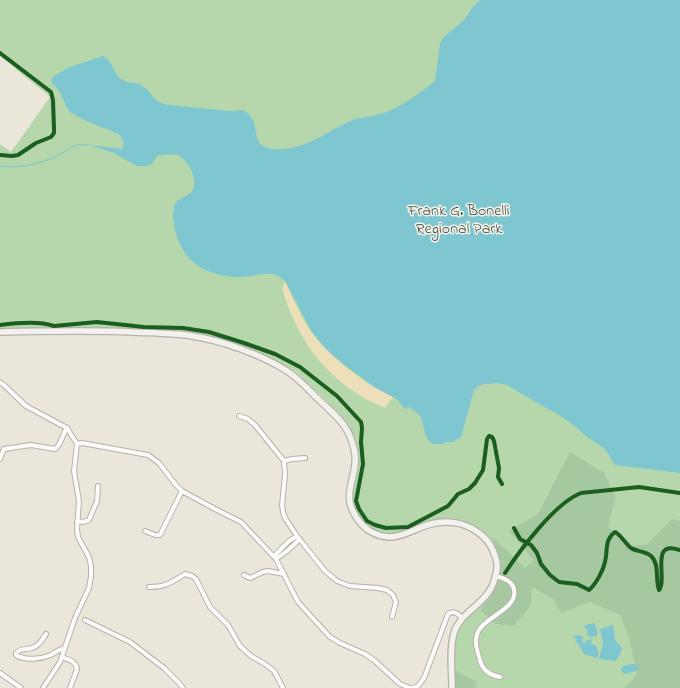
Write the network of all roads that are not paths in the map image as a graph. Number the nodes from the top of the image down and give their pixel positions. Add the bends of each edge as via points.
1 (0, 332) edge
2 (0, 382) edge
3 (239, 416) dead end
4 (67, 428) junction
5 (77, 444) junction
6 (305, 458) dead end
7 (0, 459) edge
8 (284, 461) junction
9 (98, 486) dead end
10 (182, 491) junction
11 (77, 521) junction
12 (145, 531) dead end
13 (299, 538) junction
14 (275, 557) junction
15 (284, 574) junction
16 (244, 575) dead end
17 (496, 576) junction
18 (149, 588) dead end
19 (392, 617) dead end
20 (462, 618) junction
21 (85, 620) dead end
22 (46, 634) dead end
23 (65, 648) junction
24 (62, 657) junction
25 (0, 673) edge
26 (500, 677) dead end
27 (21, 688) edge
28 (43, 688) edge
29 (70, 688) edge
30 (183, 688) edge
31 (283, 688) edge
32 (411, 688) edge
33 (452, 688) edge

1 - 17 street via 115,331 191,336 221,343 271,363 295,378 340,420 348,431 355,455 349,491 350,504 356,517 365,527 380,535 395,536 429,524 462,524 481,534 488,541 497,561
2 - 4 street via 26,406
3 - 8 street via 255,425
4 - 5 street
4 - 7 street via 55,449 20,446 4,449
5 - 10 street via 148,455 159,463
5 - 11 street via 74,471 78,501
6 - 8 street
8 - 13 street via 283,512
9 - 11 street via 97,501 89,520
10 - 12 street via 160,535
10 - 14 street via 241,522
11 - 23 street via 78,537 89,557 91,576 89,588
13 - 14 street via 287,551
13 - 19 street via 336,581 350,586 387,590 393,595 396,602
14 - 15 street
15 - 16 street via 268,571 250,578
15 - 32 street via 298,602 330,637 365,654 400,684
17 - 20 street via 493,586 483,600
17 - 26 street via 512,583 514,596 508,606 480,628 476,636 476,645 481,665 491,674
18 - 31 street via 163,587 185,574 192,576 210,607 228,625 240,646 274,671
20 - 32 street via 455,612 448,614 424,678 418,686
20 - 33 street via 452,641
21 - 30 street via 130,642 164,668
22 - 23 street via 39,644 33,648 18,650 16,655 25,660 46,656
23 - 24 street
24 - 28 street
24 - 29 street via 72,661 76,666
25 - 27 street

